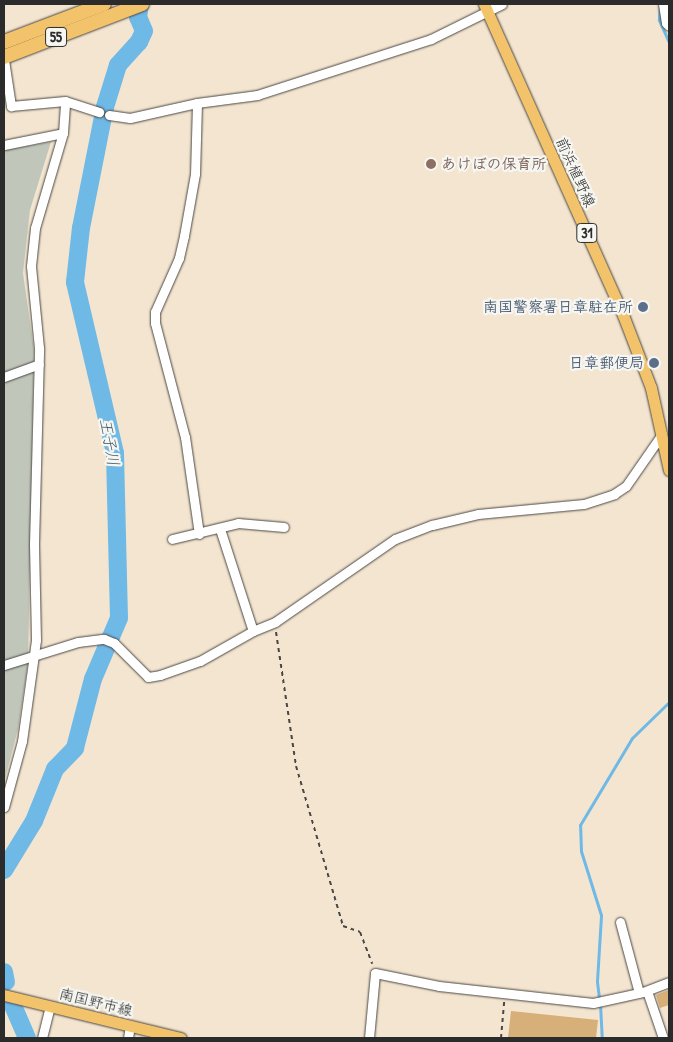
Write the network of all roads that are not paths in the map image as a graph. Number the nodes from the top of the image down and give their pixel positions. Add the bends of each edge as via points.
1 (142, 4) edge
2 (502, 4) edge
3 (663, 4) edge
4 (485, 7) edge
5 (106, 10) edge
6 (669, 26) edge
7 (4, 42) edge
8 (4, 58) edge
9 (65, 102) junction
10 (197, 103) junction
11 (99, 112) dead end
12 (109, 115) dead end
13 (63, 134) junction
14 (4, 145) edge
15 (39, 364) junction
16 (4, 377) edge
17 (665, 439) edge
18 (669, 470) edge
19 (284, 527) dead end
20 (220, 529) junction
21 (199, 534) junction
22 (172, 539) dead end
23 (253, 631) junction
24 (33, 654) junction
25 (4, 665) edge
26 (4, 807) edge
27 (620, 922) dead end
28 (669, 982) edge
29 (643, 992) junction
30 (4, 995) edge
31 (50, 1006) junction
32 (130, 1026) junction
33 (42, 1038) edge
34 (128, 1038) edge
35 (181, 1038) edge
36 (369, 1038) edge
37 (662, 1038) edge

1 - 5 highway, 55
2 - 4 street
3 - 6 street
4 - 10 street via 431,39 242,98
4 - 17 main road, 前浜植野線 / 31 via 623,315 651,388
5 - 7 highway, 55
5 - 8 highway, 55
8 - 9 street via 11,106
9 - 11 street
9 - 13 street
10 - 12 street via 130,118
10 - 21 street via 195,174 184,236 179,258 155,312 155,323 185,437
13 - 14 street
13 - 15 street via 35,228 31,266
15 - 16 street
15 - 24 street via 34,544 36,640
17 - 18 main road, 前浜植野線 / 31
17 - 23 street via 626,486 614,494 584,504 525,508 432,525 395,540 275,622
19 - 20 street via 244,522
20 - 21 street
20 - 23 street
21 - 22 street
23 - 24 street via 200,661 153,677 148,677 114,643 104,639
24 - 25 street
24 - 26 street via 24,733
27 - 29 street
28 - 29 street
29 - 36 street via 593,1003 439,986 375,973
29 - 37 street
30 - 31 main road, 南国野市線
31 - 32 main road, 南国野市線
31 - 33 street
32 - 34 street
32 - 35 main road, 南国野市線

